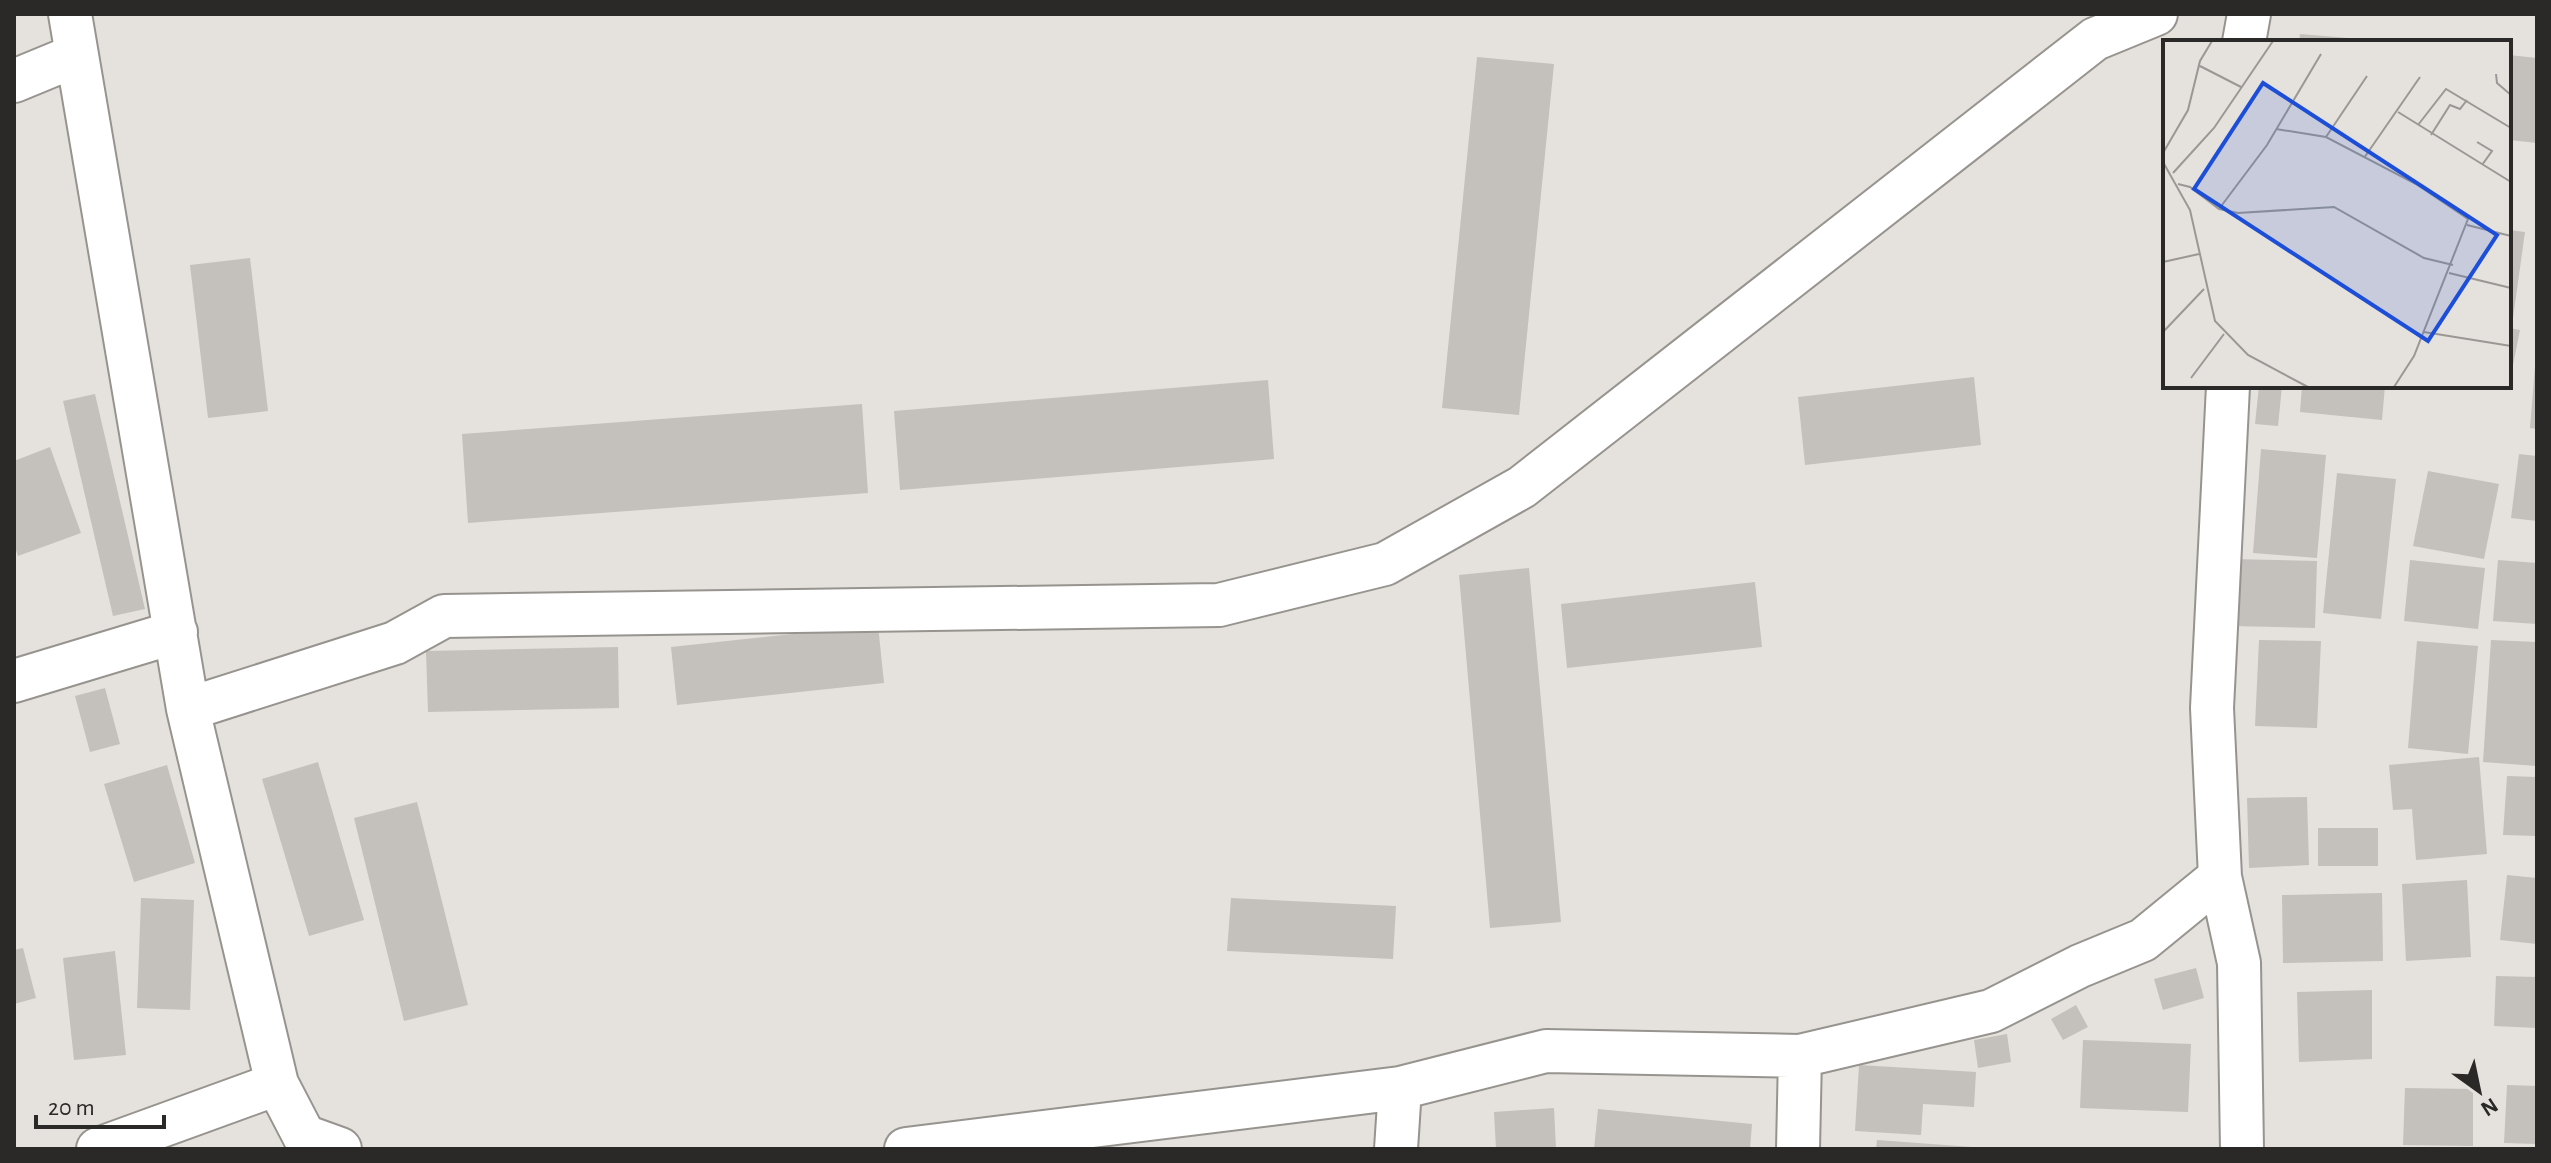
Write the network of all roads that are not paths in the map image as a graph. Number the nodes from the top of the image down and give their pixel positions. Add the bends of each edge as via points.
1 (70, 14) edge
2 (2156, 14) edge
3 (2249, 14) edge
4 (2244, 40) edge
5 (77, 55) junction
6 (14, 81) edge
7 (2228, 388) edge
8 (176, 632) junction
9 (14, 681) edge
10 (188, 709) junction
11 (2220, 877) junction
12 (1800, 1056) junction
13 (277, 1084) junction
14 (1400, 1088) junction
15 (98, 1149) edge
16 (340, 1149) edge
17 (906, 1149) edge
18 (1396, 1149) edge
19 (1798, 1149) edge
20 (2242, 1149) edge

1 - 5 street
2 - 10 street via 2095,39 1522,487 1385,564 1219,605 444,616 395,643
3 - 4 street
5 - 6 street
5 - 8 street
7 - 11 street via 2212,708
8 - 9 street
8 - 10 street
10 - 13 street
11 - 12 street via 2143,940 1991,1011
11 - 20 street via 2239,963
12 - 14 street via 1546,1051
12 - 19 street
13 - 15 street
13 - 16 street via 304,1136
14 - 17 street
14 - 18 street

